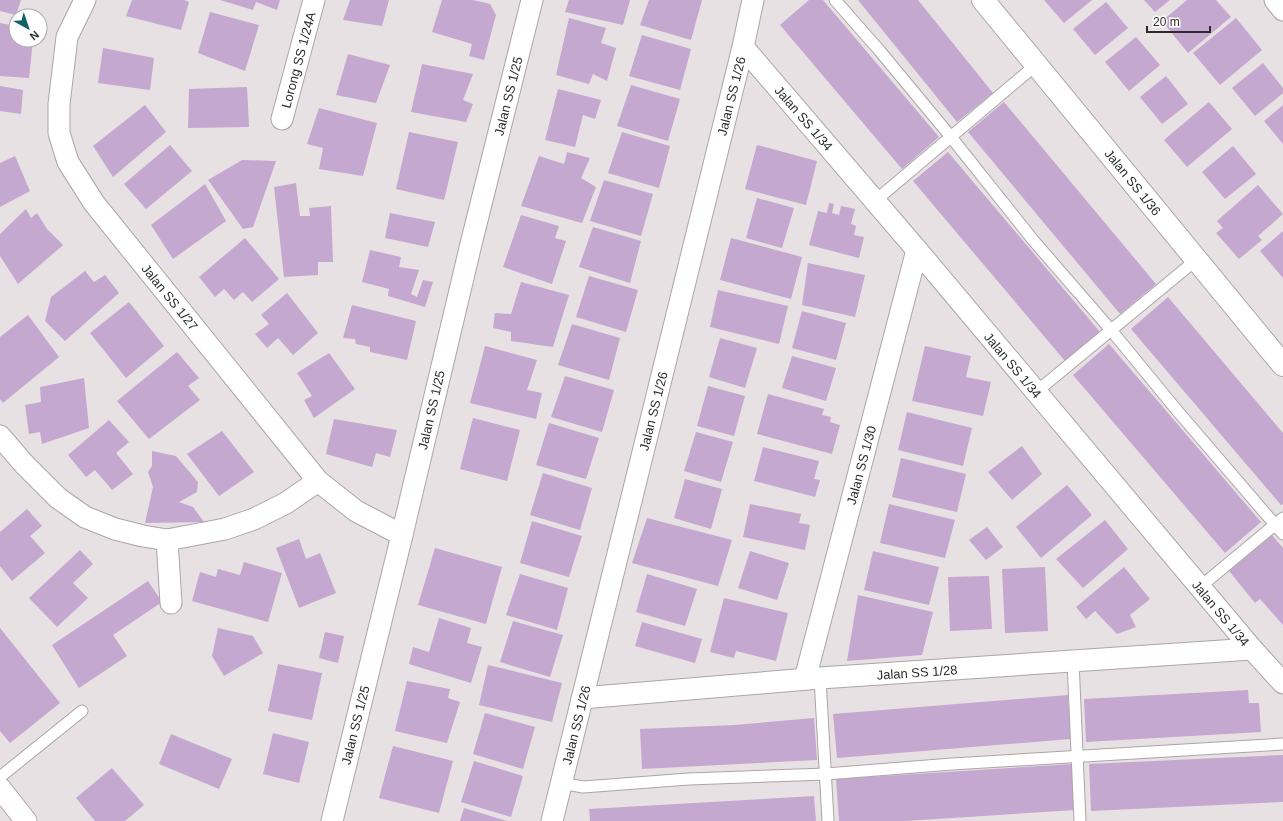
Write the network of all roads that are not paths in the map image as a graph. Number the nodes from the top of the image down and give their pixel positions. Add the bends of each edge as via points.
1 (85, 0) edge
2 (314, 0) edge
3 (532, 0) edge
4 (753, 0) edge
5 (836, 0) edge
6 (984, 0) edge
7 (1274, 0) edge
8 (1283, 10) edge
9 (743, 47) junction
10 (1037, 64) junction
11 (282, 119) dead end
12 (951, 137) junction
13 (875, 201) junction
14 (917, 250) junction
15 (1196, 260) junction
16 (1111, 330) junction
17 (1283, 365) edge
18 (1036, 392) junction
19 (0, 436) edge
20 (318, 481) junction
21 (1279, 521) edge
22 (1283, 534) edge
23 (402, 535) junction
24 (167, 540) junction
25 (1200, 587) junction
26 (171, 603) dead end
27 (1252, 649) junction
28 (1073, 661) junction
29 (813, 679) junction
30 (1283, 683) edge
31 (582, 698) junction
32 (82, 712) dead end
33 (1283, 744) edge
34 (1077, 757) junction
35 (826, 774) junction
36 (0, 777) edge
37 (561, 783) junction
38 (0, 788) edge
39 (26, 821) edge
40 (332, 821) edge
41 (552, 821) edge
42 (828, 821) edge
43 (1080, 821) edge

1 - 20 street, Jalan SS 1/27 via 67,36 59,104 60,133 68,162 94,203
2 - 11 street, Lorong SS 1/24A
3 - 23 street, Jalan SS 1/25
4 - 9 street, Jalan SS 1/26
5 - 12 lane
6 - 10 street, Jalan SS 1/36
7 - 8 street
9 - 13 street, Jalan SS 1/34
9 - 31 street, Jalan SS 1/26
10 - 12 lane
10 - 15 street, Jalan SS 1/36
12 - 13 lane
12 - 16 lane via 1033,240
13 - 14 street, Jalan SS 1/34
14 - 18 street, Jalan SS 1/34
14 - 29 street, Jalan SS 1/30
15 - 16 lane
15 - 17 street, Jalan SS 1/36
16 - 18 lane
16 - 21 lane via 1175,408
18 - 25 street, Jalan SS 1/34
19 - 24 street via 58,498 86,516 114,529
20 - 23 street, Jalan SS 1/27 via 356,511
20 - 24 street via 286,503 254,519 225,529
21 - 22 lane
21 - 25 lane
23 - 40 street, Jalan SS 1/25
24 - 26 street
25 - 27 street, Jalan SS 1/34
27 - 28 street, Jalan SS 1/28
27 - 30 street, Jalan SS 1/34
28 - 29 street, Jalan SS 1/28
28 - 34 lane
29 - 31 street, Jalan SS 1/28
29 - 35 lane
31 - 37 street, Jalan SS 1/26
32 - 36 lane
33 - 34 lane
34 - 35 lane
34 - 43 lane
35 - 37 lane via 583,787
35 - 42 lane
37 - 41 street, Jalan SS 1/26
38 - 39 street

